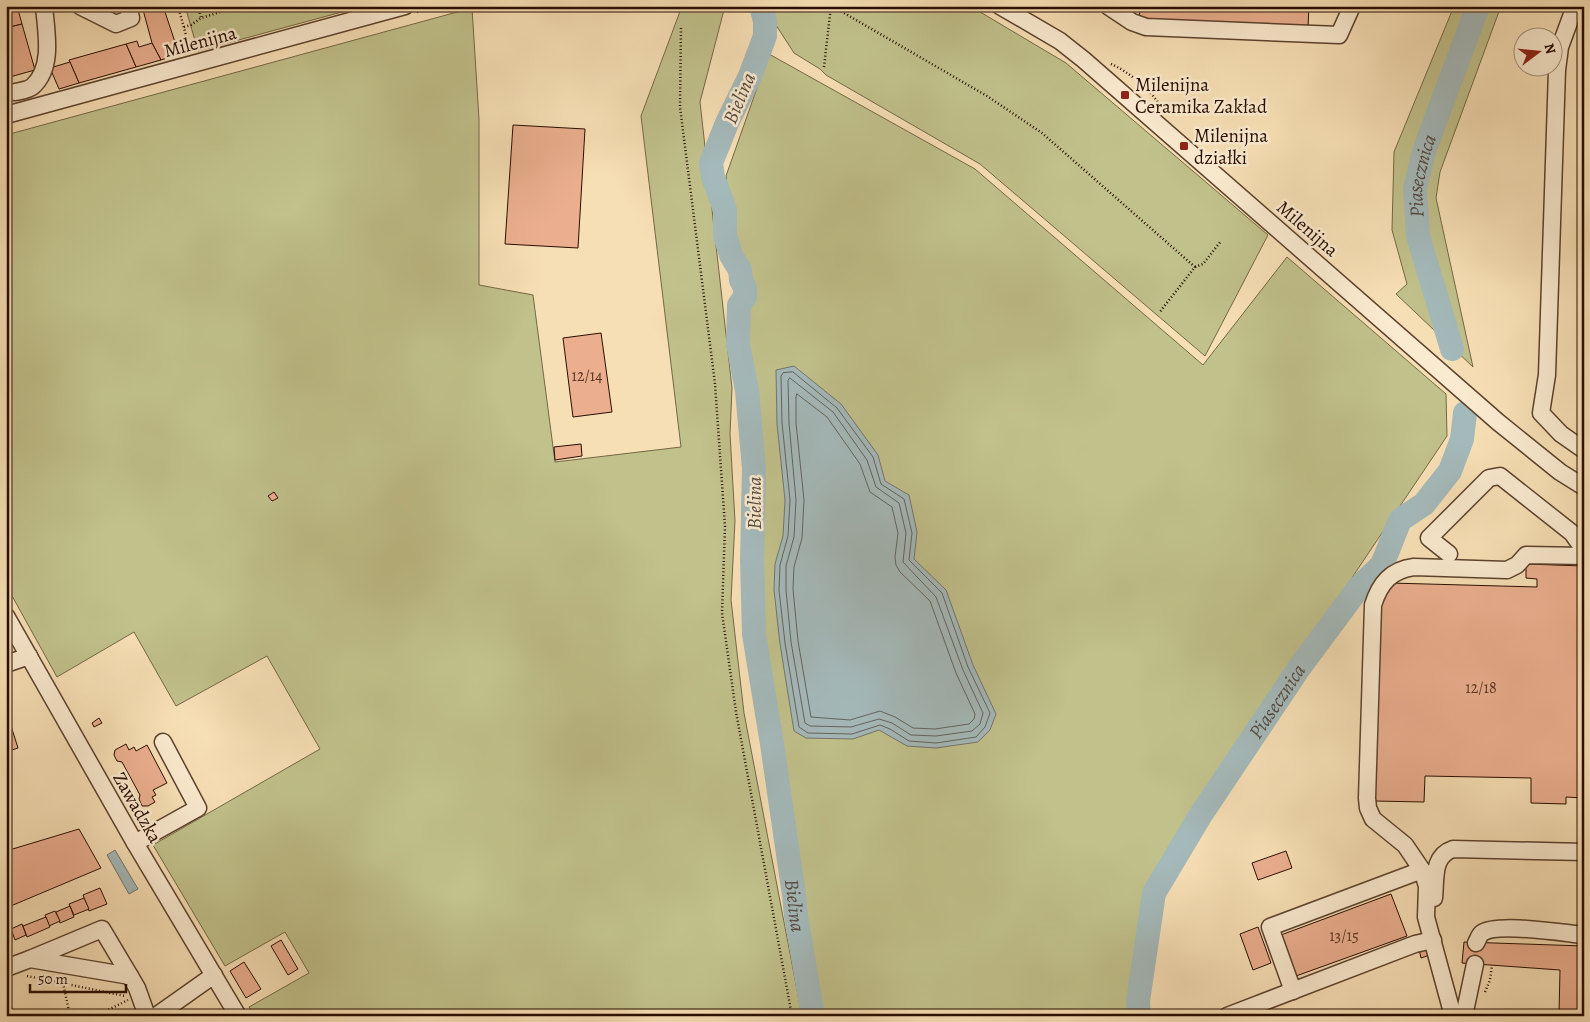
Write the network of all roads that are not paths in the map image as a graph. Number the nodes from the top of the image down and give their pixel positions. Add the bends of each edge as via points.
1 (44, 6) edge
2 (80, 6) edge
3 (128, 6) edge
4 (405, 6) edge
5 (1000, 6) edge
6 (1108, 6) edge
7 (1352, 6) edge
8 (1576, 6) edge
9 (15, 92) dead end
10 (6, 115) edge
11 (1584, 450) edge
12 (1584, 487) edge
13 (1584, 550) edge
14 (1449, 554) dead end
15 (1584, 556) edge
16 (6, 616) edge
17 (29, 656) junction
18 (6, 664) edge
19 (163, 742) dead end
20 (135, 843) junction
21 (1584, 852) edge
22 (1422, 870) junction
23 (1584, 935) edge
24 (1438, 938) junction
25 (1476, 943) dead end
26 (30, 959) junction
27 (1475, 964) dead end
28 (6, 968) edge
29 (214, 975) junction
30 (130, 976) junction
31 (1292, 991) junction
32 (1460, 1015) edge
33 (147, 1016) edge
34 (156, 1016) edge
35 (238, 1016) edge
36 (1227, 1016) edge

1 - 9 street via 48,46 43,75 32,87
2 - 3 street via 116,24 131,18
4 - 10 street, Milenijna
5 - 12 street, Milenijna via 1060,41 1084,60 1498,422 1560,472
6 - 7 street via 1146,27 1338,35
8 - 11 street via 1560,47 1556,70 1547,375 1541,413 1561,434
13 - 14 street via 1572,533 1500,476 1489,478 1429,538
15 - 22 street via 1526,555 1507,570 1402,569 1390,575 1376,594 1373,605 1368,808 1373,819 1405,845
16 - 17 street, Zawadzka
17 - 18 street
17 - 20 street, Zawadzka
19 - 20 street via 198,808
20 - 29 street, Zawadzka
21 - 24 street via 1453,849 1446,852 1438,860 1434,904
22 - 24 street via 1427,886 1426,916
22 - 31 street via 1270,927
23 - 25 street via 1517,928 1488,930 1480,934
24 - 31 street
24 - 32 street
26 - 28 street
26 - 30 street
26 - 30 street via 102,929
27 - 32 street
29 - 34 street
29 - 35 street, Zawadzka
30 - 33 street
31 - 36 street

